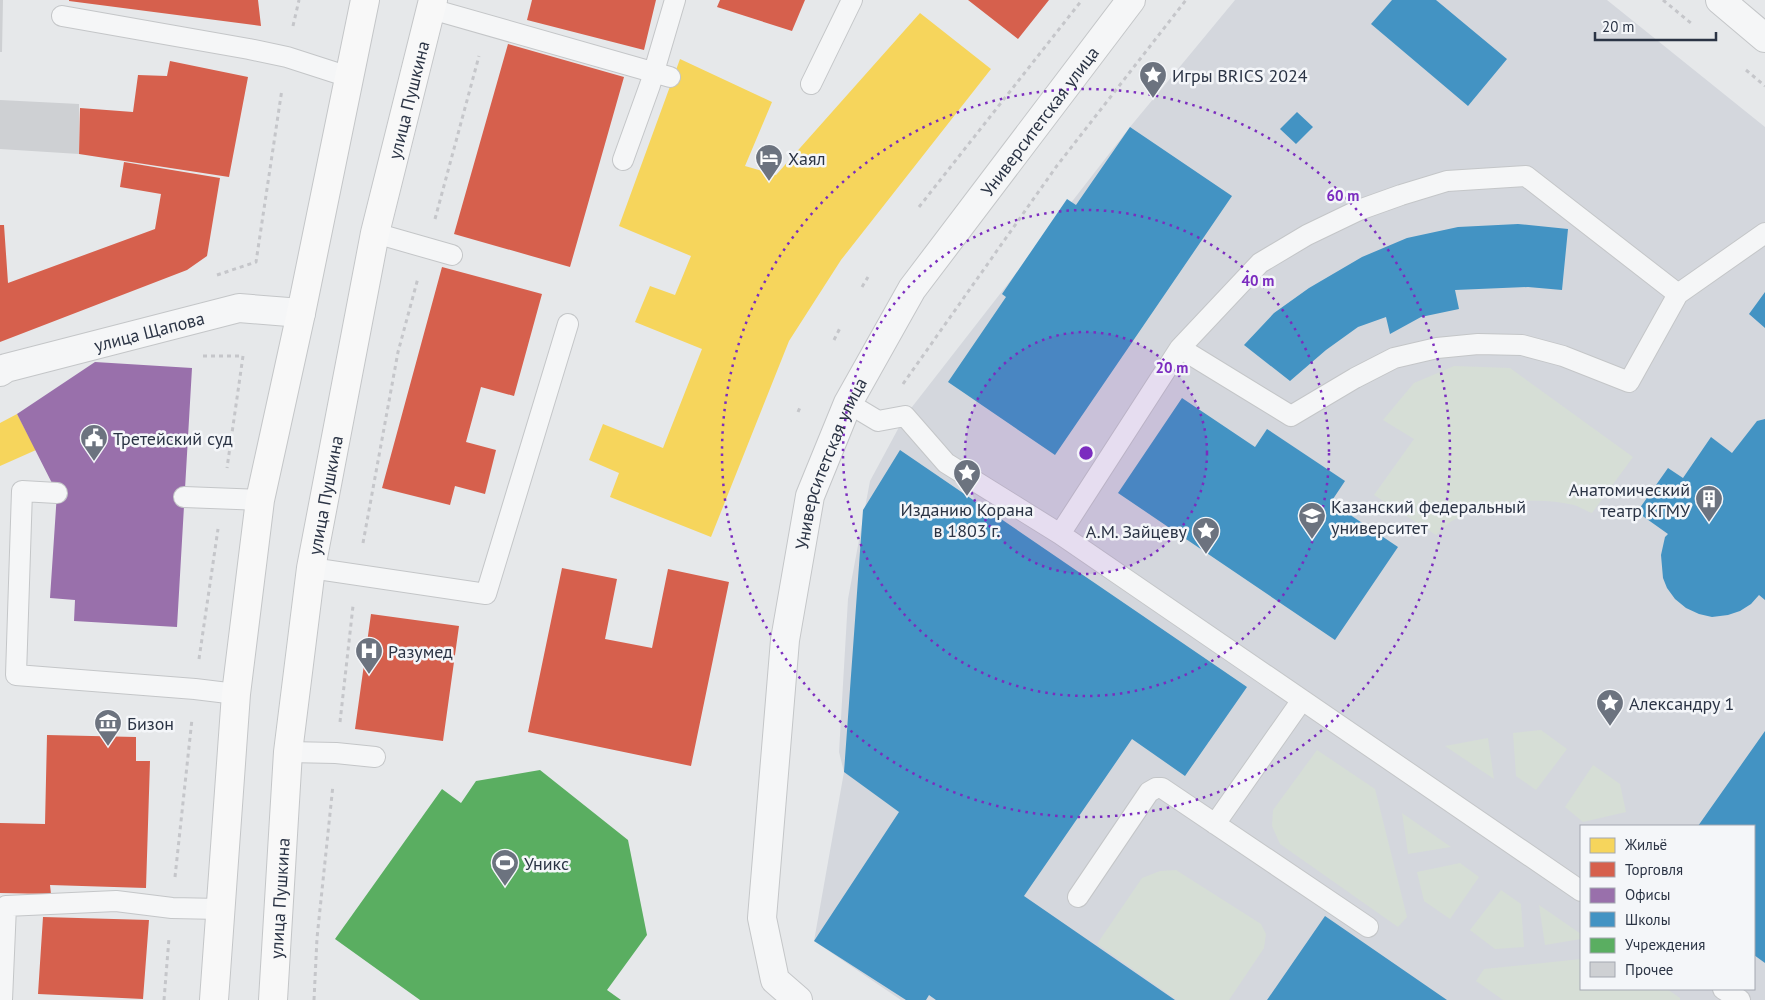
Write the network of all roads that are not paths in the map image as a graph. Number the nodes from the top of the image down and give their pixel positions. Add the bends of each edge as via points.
1 (366, 0) edge
2 (675, 0) edge
3 (852, 0) edge
4 (1131, 0) edge
5 (1720, 0) edge
6 (432, 4) edge
7 (62, 16) dead end
8 (1765, 38) edge
9 (662, 75) junction
10 (349, 77) junction
11 (810, 84) dead end
12 (623, 160) dead end
13 (375, 233) junction
14 (1765, 233) edge
15 (452, 255) dead end
16 (1678, 294) junction
17 (300, 313) junction
18 (568, 324) dead end
19 (1180, 348) junction
20 (0, 372) edge
21 (848, 402) junction
22 (56, 493) dead end
23 (184, 497) dead end
24 (260, 500) junction
25 (1060, 534) junction
26 (311, 568) junction
27 (236, 694) junction
28 (1302, 700) junction
29 (288, 752) junction
30 (375, 757) dead end
31 (1215, 824) junction
32 (1580, 890) edge
33 (1078, 897) dead end
34 (220, 909) junction
35 (1368, 927) dead end
36 (2, 1000) edge
37 (214, 1000) edge
38 (273, 1000) edge
39 (798, 1000) edge

1 - 10 main road
2 - 9 lane
3 - 11 lane
4 - 21 street, Университетская улица via 912,288
5 - 8 street
6 - 9 lane via 487,25
6 - 13 main road, улица Пушкина
7 - 10 lane via 286,57
9 - 12 lane via 650,85
10 - 17 main road
13 - 15 lane
13 - 26 main road, улица Пушкина
14 - 16 lane
16 - 19 lane via 1630,382 1563,356 1522,346 1478,344 1437,348 1394,358 1291,416
16 - 19 lane via 1526,176 1447,180 1359,210 1307,235 1260,263
17 - 20 street, улица Щапова via 240,308
17 - 24 main road
18 - 26 lane via 486,594
19 - 25 lane
21 - 25 lane via 878,421 905,416 946,463
21 - 39 street, Университетская улица via 810,496 785,640 762,918 775,980
22 - 27 lane via 22,491 16,675
23 - 24 lane
24 - 27 main road
25 - 28 lane
26 - 29 main road, улица Пушкина
27 - 34 main road
28 - 31 lane
28 - 32 lane
29 - 30 lane
29 - 38 main road, улица Пушкина
31 - 33 lane via 1162,788 1152,790
31 - 35 lane
34 - 36 lane via 172,908 116,900 6,906
34 - 37 main road

